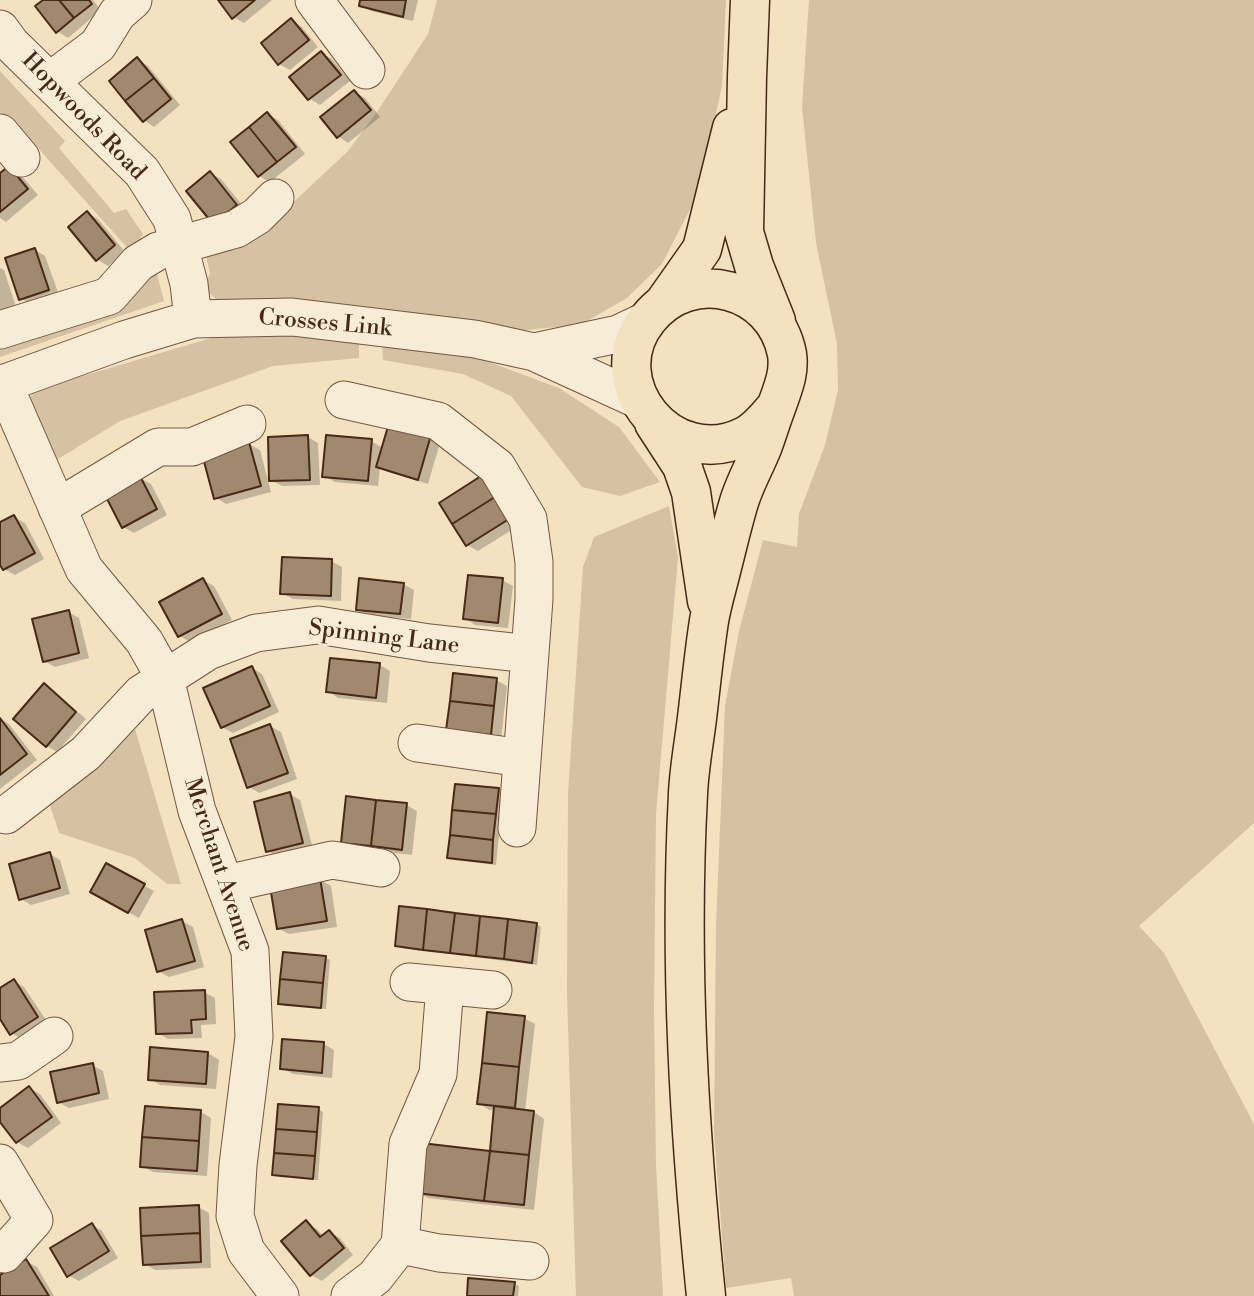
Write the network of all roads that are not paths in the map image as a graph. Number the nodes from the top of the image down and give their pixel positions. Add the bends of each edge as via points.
1 (133, 0) edge
2 (314, 0) edge
3 (750, 0) edge
4 (4, 42) edge
5 (366, 70) dead end
6 (747, 77) junction
7 (50, 81) junction
8 (275, 198) dead end
9 (180, 245) junction
10 (655, 312) junction
11 (193, 318) junction
12 (0, 330) edge
13 (780, 332) junction
14 (534, 352) junction
15 (2, 384) edge
16 (345, 401) dead end
17 (645, 408) junction
18 (775, 408) junction
19 (247, 424) dead end
20 (57, 508) junction
21 (709, 617) junction
22 (530, 654) junction
23 (165, 677) junction
24 (417, 743) dead end
25 (522, 758) junction
26 (6, 815) dead end
27 (517, 828) dead end
28 (381, 868) dead end
29 (226, 887) junction
30 (409, 982) dead end
31 (445, 986) junction
32 (493, 990) dead end
33 (54, 1036) dead end
34 (0, 1063) edge
35 (0, 1163) edge
36 (400, 1245) junction
37 (4, 1254) dead end
38 (530, 1261) dead end
39 (280, 1296) edge
40 (350, 1296) edge
41 (706, 1296) edge

1 - 7 street via 117,14 98,45
2 - 5 street
3 - 6 main road
4 - 7 street, Hopwoods Road
6 - 10 main road via 702,249
6 - 13 main road via 744,232
7 - 9 street, Hopwoods Road via 142,172 172,219
8 - 9 street via 236,229
9 - 11 street, Hopwoods Road
9 - 12 street via 138,263 109,296
10 - 13 main road via 689,291 715,288 741,295 764,310
10 - 14 street via 618,334
10 - 17 main road via 634,346 632,373
11 - 14 street, Crosses Link via 292,317 475,339
11 - 15 street, Crosses Link
13 - 18 main road via 788,357 786,384
14 - 17 street
15 - 20 street, Merchant Avenue
16 - 22 street via 438,421 497,467 528,519 534,562
17 - 18 main road via 666,431 705,444 745,436
17 - 21 main road via 682,466 691,492
18 - 21 main road via 741,497
19 - 20 street via 192,447 158,447
20 - 23 street, Merchant Avenue via 84,569 144,641
21 - 41 main road via 688,792 685,1028
22 - 23 street, Spinning Lane via 318,625 256,633 208,651
22 - 25 street
23 - 26 street, Spinning Lane via 141,694 86,753
23 - 29 street, Merchant Avenue via 197,811
24 - 25 street
25 - 27 street
28 - 29 street via 332,860
29 - 39 street, Merchant Avenue via 250,951 254,1037 236,1216 246,1251
30 - 31 street
31 - 32 street
31 - 36 street via 438,1074 408,1144
33 - 34 street via 18,1061
35 - 37 street via 34,1220
36 - 38 street
36 - 40 street via 375,1277

